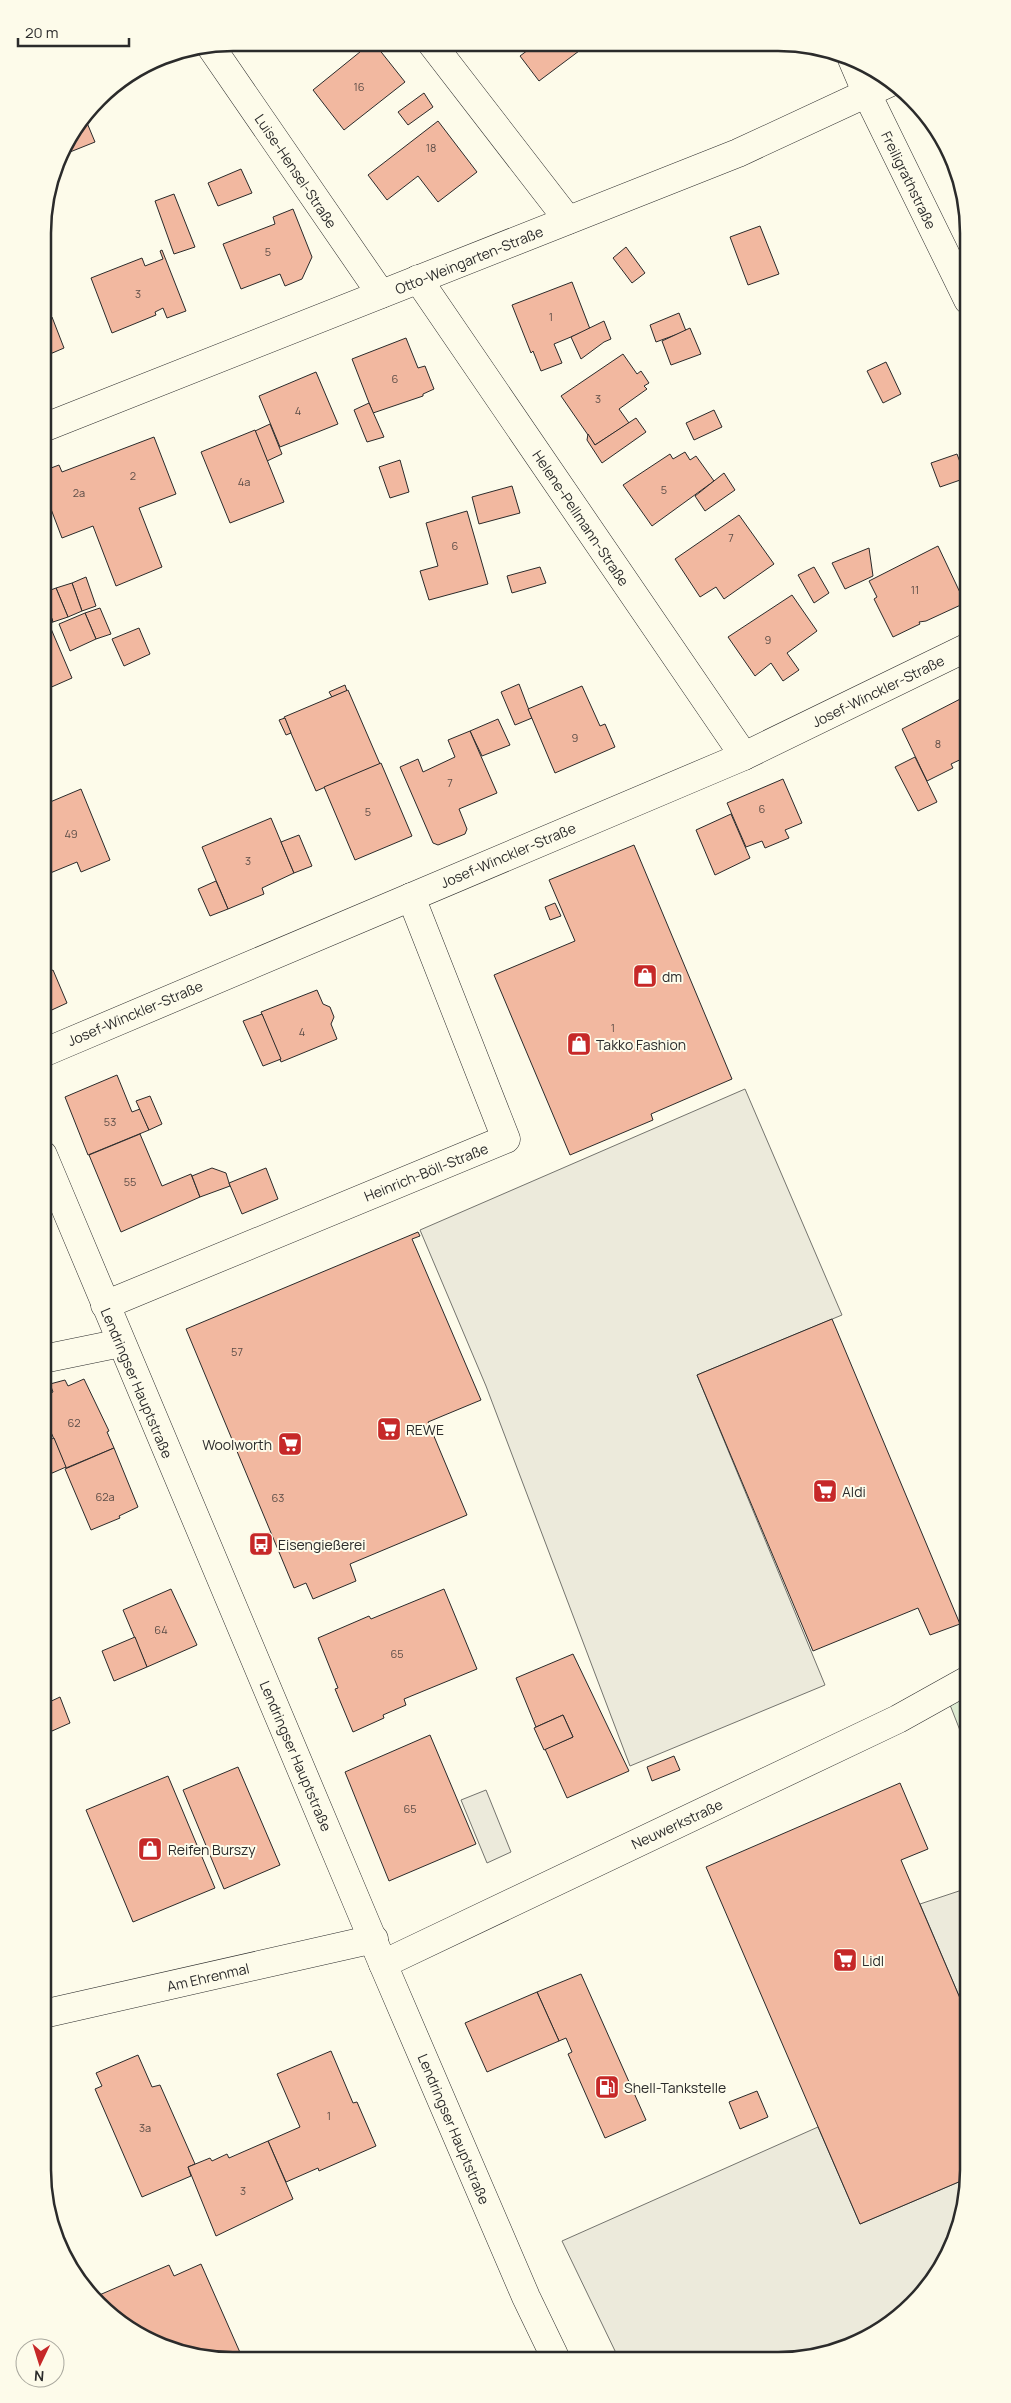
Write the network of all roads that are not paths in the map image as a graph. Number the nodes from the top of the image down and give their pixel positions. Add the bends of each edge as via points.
1 (437, 51) edge
2 (215, 53) edge
3 (867, 75) edge
4 (879, 88) edge
5 (568, 220) junction
6 (418, 280) junction
7 (960, 281) edge
8 (381, 294) junction
9 (51, 425) edge
10 (960, 651) edge
11 (744, 756) junction
12 (411, 897) junction
13 (51, 1050) edge
14 (51, 1175) edge
15 (104, 1305) junction
16 (120, 1343) junction
17 (51, 1357) edge
18 (960, 1684) edge
19 (374, 1939) junction
20 (383, 1964) junction
21 (51, 2012) edge
22 (553, 2352) edge

1 - 5 street
2 - 8 street, Luise-Hensel-Straße
3 - 4 street, Freiligrathstraße
4 - 5 street, Otto-Weingarten-Straße via 738,153
4 - 7 street, Freiligrathstraße
5 - 6 street, Otto-Weingarten-Straße
6 - 8 street, Otto-Weingarten-Straße
6 - 11 street, Helene-Pellmann-Straße
8 - 9 street, Otto-Weingarten-Straße
10 - 11 street, Josef-Winckler-Straße
11 - 12 street, Josef-Winckler-Straße
12 - 13 street, Josef-Winckler-Straße
12 - 15 street, Heinrich-Böll-Straße via 506,1139
14 - 15 street, Lendringser Hauptstraße
15 - 16 street, Lendringser Hauptstraße
16 - 17 street
16 - 19 street, Lendringser Hauptstraße
18 - 20 street, Neuwerkstraße via 898,1719
19 - 20 street, Lendringser Hauptstraße
19 - 21 street, Am Ehrenmal
20 - 22 street, Lendringser Hauptstraße

